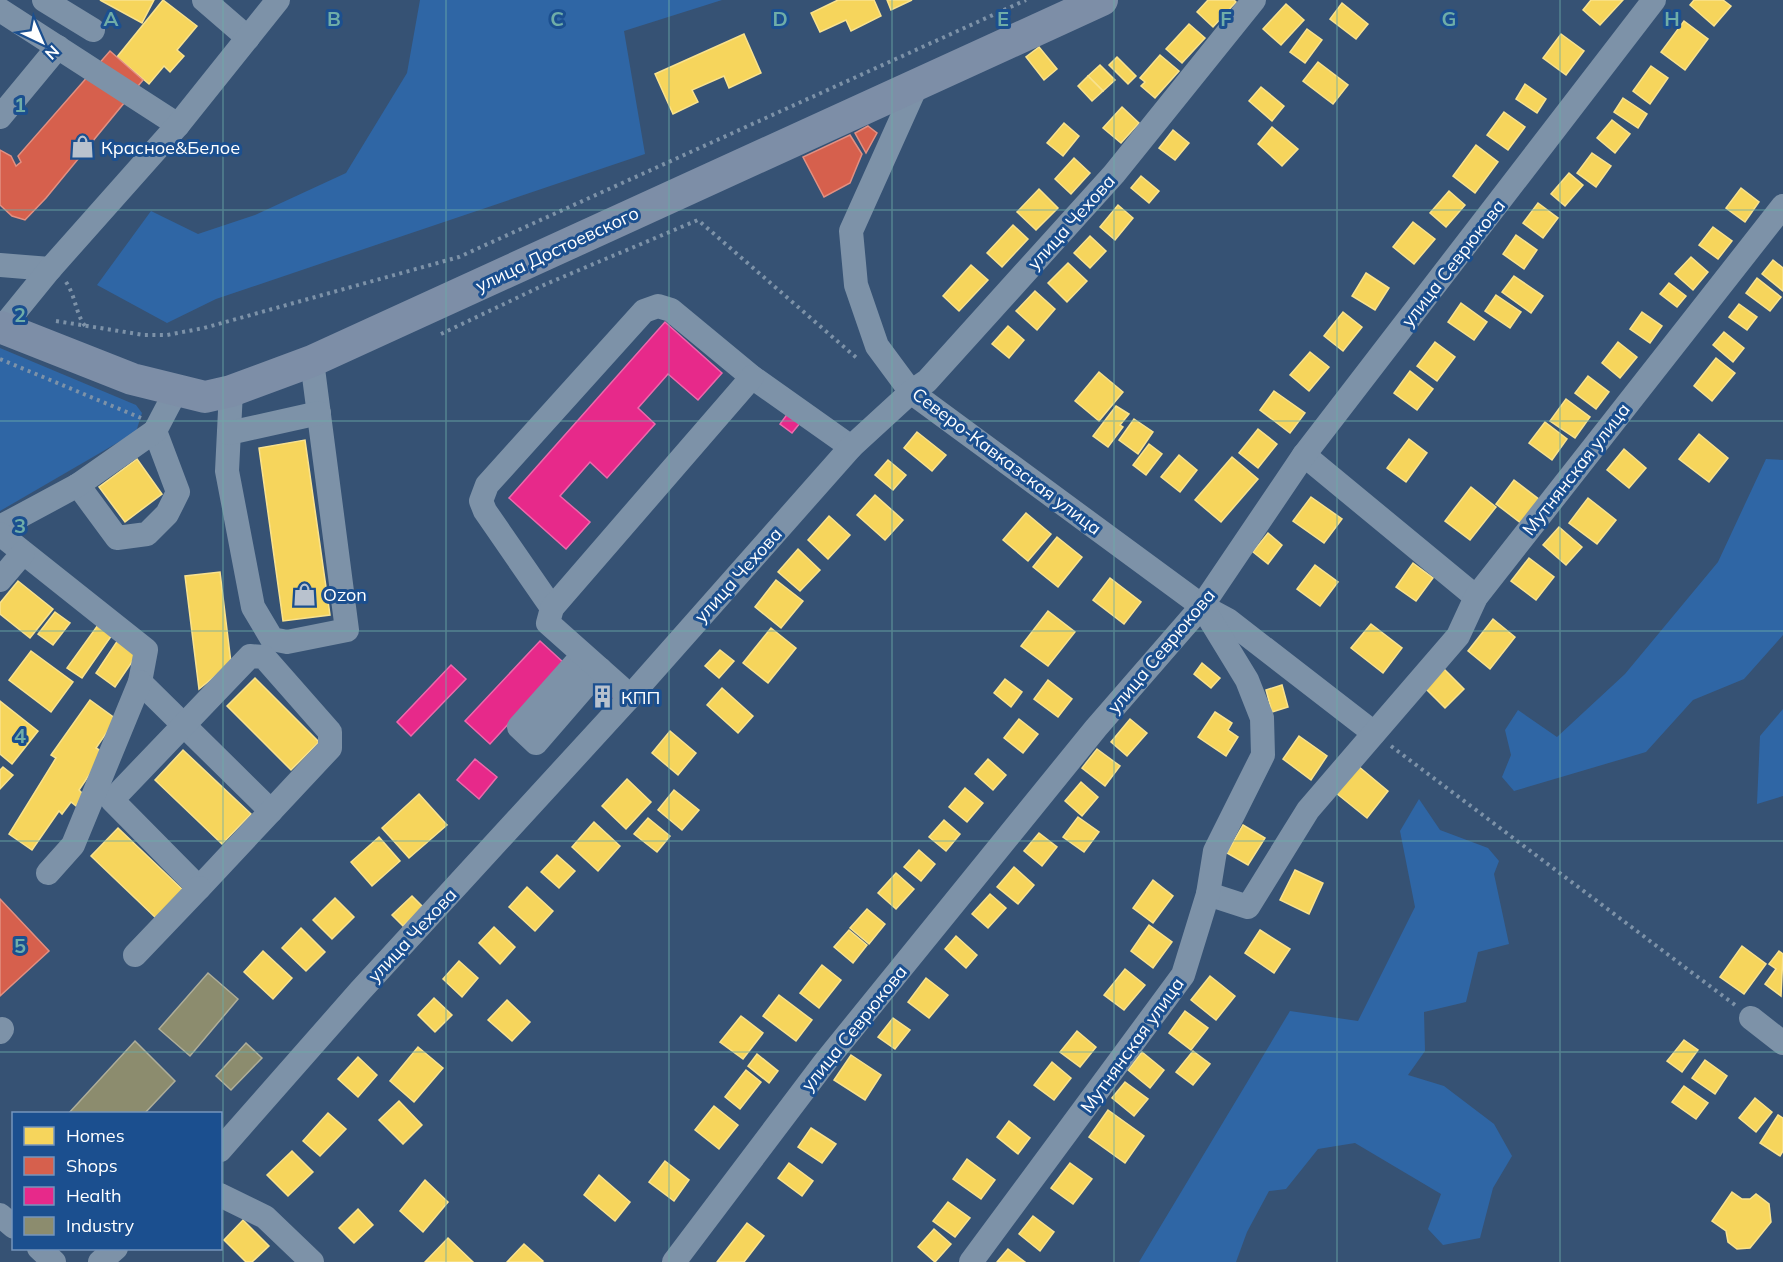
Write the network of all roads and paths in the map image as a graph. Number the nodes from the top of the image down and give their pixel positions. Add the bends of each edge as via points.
1 (44, 0) edge
2 (204, 0) edge
3 (278, 0) edge
4 (1026, 0) edge
5 (1102, 0) edge
6 (1254, 0) edge
7 (1654, 0) edge
8 (0, 10) edge
9 (93, 30) dead end
10 (248, 38) junction
11 (58, 47) junction
12 (918, 82) junction
13 (0, 117) edge
14 (178, 125) junction
15 (1783, 207) edge
16 (0, 265) edge
17 (50, 269) junction
18 (24, 301) junction
19 (86, 327) junction
20 (1, 328) edge
21 (441, 334) dead end
22 (0, 359) edge
23 (312, 361) junction
24 (866, 366) dead end
25 (752, 377) junction
26 (176, 391) junction
27 (231, 391) junction
28 (911, 392) junction
29 (319, 413) junction
30 (157, 428) junction
31 (229, 433) junction
32 (851, 447) junction
33 (1304, 455) junction
34 (78, 485) junction
35 (0, 527) edge
36 (0, 534) edge
37 (24, 553) junction
38 (0, 580) edge
39 (1476, 597) junction
40 (1202, 606) junction
41 (552, 608) junction
42 (140, 682) junction
43 (628, 699) junction
44 (183, 725) junction
45 (1374, 733) junction
46 (271, 811) junction
47 (48, 873) dead end
48 (199, 888) junction
49 (1208, 894) junction
50 (135, 955) dead end
51 (1751, 1018) joint
52 (1783, 1043) edge
53 (222, 1148) edge
54 (222, 1196) edge
55 (0, 1215) edge
56 (12, 1225) edge
57 (41, 1250) edge
58 (114, 1250) edge
59 (54, 1262) edge
60 (100, 1262) edge
61 (312, 1262) edge
62 (674, 1262) edge
63 (971, 1262) edge

1 - 9 street
2 - 10 street
3 - 10 street
4 - 19 path via 459,257 204,328 166,335
5 - 12 main road, улица Достоевского
6 - 28 street, улица Чехова via 1114,174 927,381
7 - 33 street, улица Севрюкова
8 - 11 street
10 - 14 street
11 - 13 street
11 - 14 street
12 - 23 main road, улица Достоевского
12 - 28 street, Северо-Кавказская улица via 851,231 856,285 877,346
14 - 17 street
15 - 39 street, Мутнянская улица
16 - 17 street
17 - 18 street
17 - 19 path via 74,294 77,315
18 - 19 path via 51,320
18 - 20 street
20 - 26 main road, улица Достоевского via 132,379
21 - 24 path via 546,284 698,220
22 - 30 path
23 - 27 main road, улица Достоевского
23 - 29 street
25 - 32 street
25 - 41 street
25 - 41 street via 671,310 658,306 644,311 488,485 481,501 485,512
26 - 27 main road, улица Достоевского via 205,397
26 - 30 street
27 - 31 street
28 - 32 street, улица Чехова
28 - 40 street, Северо-Кавказская улица
29 - 31 street
29 - 31 street via 347,630 287,642 272,639 262,626 253,607 227,471
30 - 34 street
30 - 34 street via 178,492 167,514 147,534 117,538
32 - 43 street, улица Чехова
33 - 39 street
33 - 40 street, улица Севрюкова
34 - 35 street
36 - 37 street
37 - 38 street
37 - 42 street via 146,650
39 - 45 street, Мутнянская улица via 1458,636
40 - 45 street, Северо-Кавказская улица via 1228,620
40 - 49 street, Мутнянская улица via 1247,680 1262,718 1263,755 1215,851
40 - 62 street, улица Севрюкова via 1096,728 825,1062
41 - 43 street via 548,623 620,687
42 - 44 street
42 - 47 street via 73,845
43 - 53 street, улица Чехова
44 - 46 street
44 - 46 street via 250,656 264,657 330,732 330,748
44 - 48 street via 112,800
45 - 49 street, Мутнянская улица via 1308,810 1248,907
45 - 51 path
46 - 48 street
48 - 50 street
49 - 63 street, Мутнянская улица via 1183,975
51 - 52 street
54 - 61 street via 265,1217
55 - 56 street
57 - 59 street
58 - 60 street

